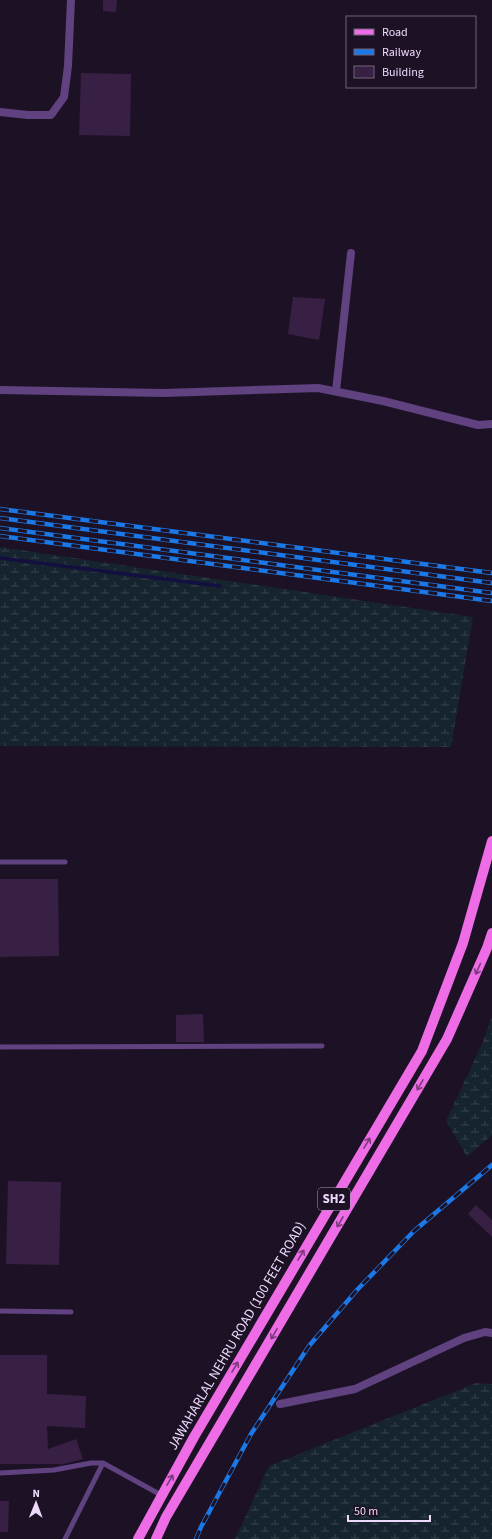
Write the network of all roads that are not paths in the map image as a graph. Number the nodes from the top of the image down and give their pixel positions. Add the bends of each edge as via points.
1 (71, 0) edge
2 (0, 112) edge
3 (351, 253) dead end
4 (0, 390) edge
5 (336, 391) junction
6 (492, 424) edge
7 (492, 841) edge
8 (0, 862) edge
9 (64, 862) dead end
10 (492, 933) edge
11 (322, 1046) dead end
12 (0, 1047) edge
13 (0, 1311) edge
14 (71, 1312) dead end
15 (492, 1333) edge
16 (280, 1404) dead end
17 (103, 1463) junction
18 (0, 1473) edge
19 (161, 1495) junction
20 (65, 1539) edge
21 (138, 1539) edge
22 (156, 1539) edge

1 - 2 street via 64,98 51,115
3 - 5 street
4 - 5 street via 164,393 318,388
5 - 6 street via 478,425
19 -> 7 main road, JAWAHARLAL NEHRU ROAD (100 FEET ROAD) / SH2 via 422,1050 464,943
8 - 9 lane
10 -> 22 main road, JAWAHARLAL NEHRU ROAD (100 FEET ROAD) / SH2 via 447,1039 166,1517
11 - 12 lane
13 - 14 lane
15 - 16 street via 485,1332 464,1338 355,1389
17 - 18 lane via 54,1470
17 - 19 lane
17 - 20 lane
19 - 21 main road, JAWAHARLAL NEHRU ROAD (100 FEET ROAD) / SH2

